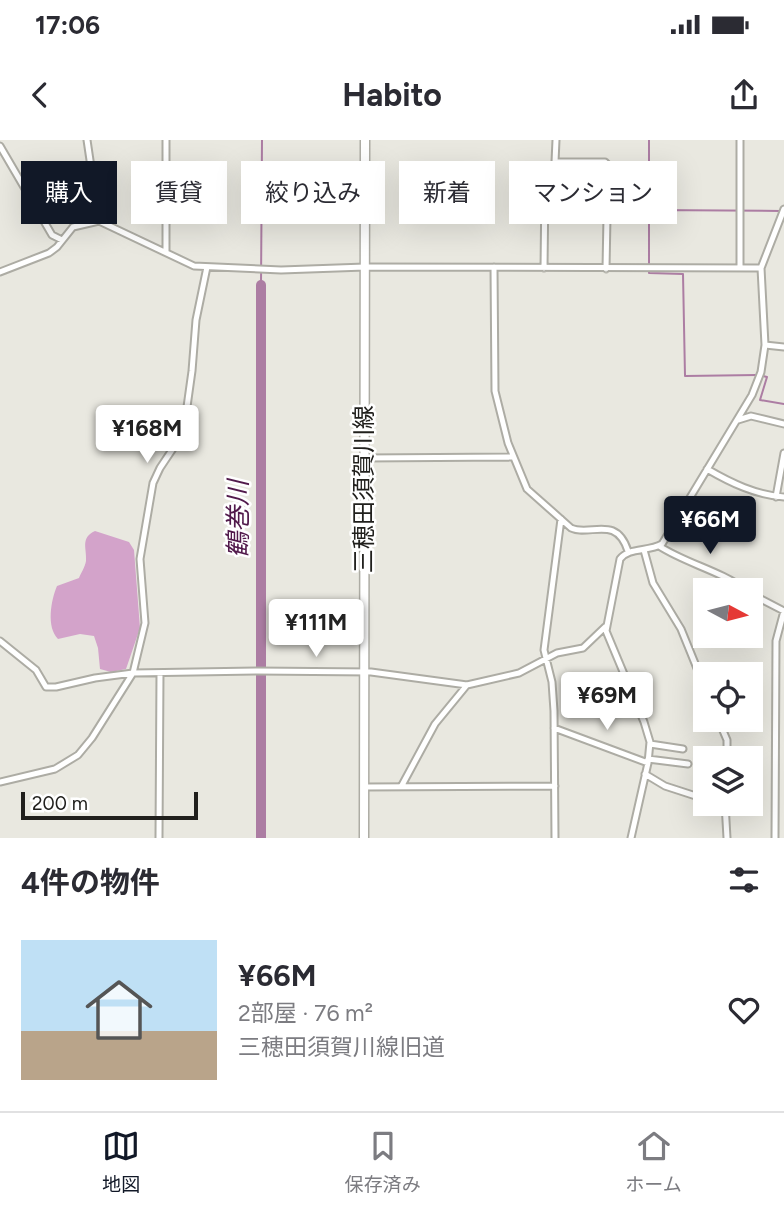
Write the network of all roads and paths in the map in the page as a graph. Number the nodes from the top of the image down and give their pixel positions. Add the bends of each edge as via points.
1 (87, 140) edge
2 (166, 140) edge
3 (365, 140) edge
4 (556, 140) edge
5 (740, 140) edge
6 (0, 146) edge
7 (90, 161) edge
8 (555, 161) edge
9 (784, 209) edge
10 (82, 224) edge
11 (108, 224) edge
12 (545, 224) edge
13 (607, 224) edge
14 (62, 240) junction
15 (166, 251) junction
16 (207, 267) junction
17 (365, 267) junction
18 (494, 267) junction
19 (544, 268) junction
20 (740, 268) junction
21 (761, 268) junction
22 (606, 269) junction
23 (0, 272) edge
24 (765, 345) junction
25 (784, 347) edge
26 (738, 420) junction
27 (784, 424) edge
28 (784, 453) edge
29 (513, 457) junction
30 (364, 458) junction
31 (707, 469) junction
32 (776, 497) junction
33 (784, 498) edge
34 (561, 519) junction
35 (659, 546) junction
36 (644, 550) junction
37 (628, 551) junction
38 (728, 578) edge
39 (763, 600) edge
40 (784, 611) edge
41 (605, 627) junction
42 (0, 641) edge
43 (545, 660) junction
44 (694, 662) edge
45 (133, 673) junction
46 (160, 673) junction
47 (366, 673) junction
48 (467, 685) junction
49 (554, 728) junction
50 (650, 744) junction
51 (683, 749) dead end
52 (648, 761) junction
53 (688, 764) dead end
54 (645, 774) junction
55 (0, 782) edge
56 (401, 786) junction
57 (555, 786) junction
58 (365, 787) junction
59 (693, 795) edge
60 (726, 816) edge
61 (159, 838) edge
62 (364, 838) edge
63 (555, 838) edge
64 (631, 838) edge
65 (727, 838) edge
66 (775, 838) edge

1 - 7 street
2 - 15 street
3 - 17 main road, 三穂田須賀川線
4 - 8 street
5 - 20 street
6 - 14 street via 52,235
9 - 21 street
10 - 14 street via 73,226
11 - 15 street
12 - 19 street
13 - 22 street
14 - 23 street via 45,255
15 - 16 street via 194,266
16 - 17 street
16 - 45 street via 185,421 153,483 140,559 145,622
17 - 18 street
17 - 30 main road, 三穂田須賀川線
18 - 19 street
18 - 29 street via 495,391
19 - 22 street
20 - 21 street
20 - 22 street
21 - 24 street
24 - 25 street
24 - 26 street via 761,372
26 - 27 street via 751,416
26 - 31 street
28 - 32 street
29 - 30 street
29 - 34 street via 527,489
30 - 47 main road, 三穂田須賀川線
31 - 32 street via 735,485
31 - 35 street
32 - 33 street
34 - 37 street via 576,530 612,531
34 - 43 street
35 - 36 street
35 - 38 street
36 - 37 street
36 - 44 street via 653,583
37 - 41 street via 620,559
39 - 40 street
40 - 66 street via 776,641
41 - 43 street via 583,648
41 - 50 street
42 - 45 street via 36,670 46,687
43 - 48 street via 519,673
43 - 49 street via 552,682
45 - 46 street
45 - 55 street via 78,755 55,768
46 - 47 street
46 - 61 street
47 - 48 street
47 - 58 main road, 三穂田須賀川線
48 - 56 street via 435,724
49 - 52 street
49 - 57 street
50 - 51 street
50 - 52 street
52 - 53 street
52 - 54 street
54 - 59 street
54 - 64 street
56 - 57 street
56 - 58 street
57 - 63 street
58 - 62 main road, 三穂田須賀川線
60 - 65 street

